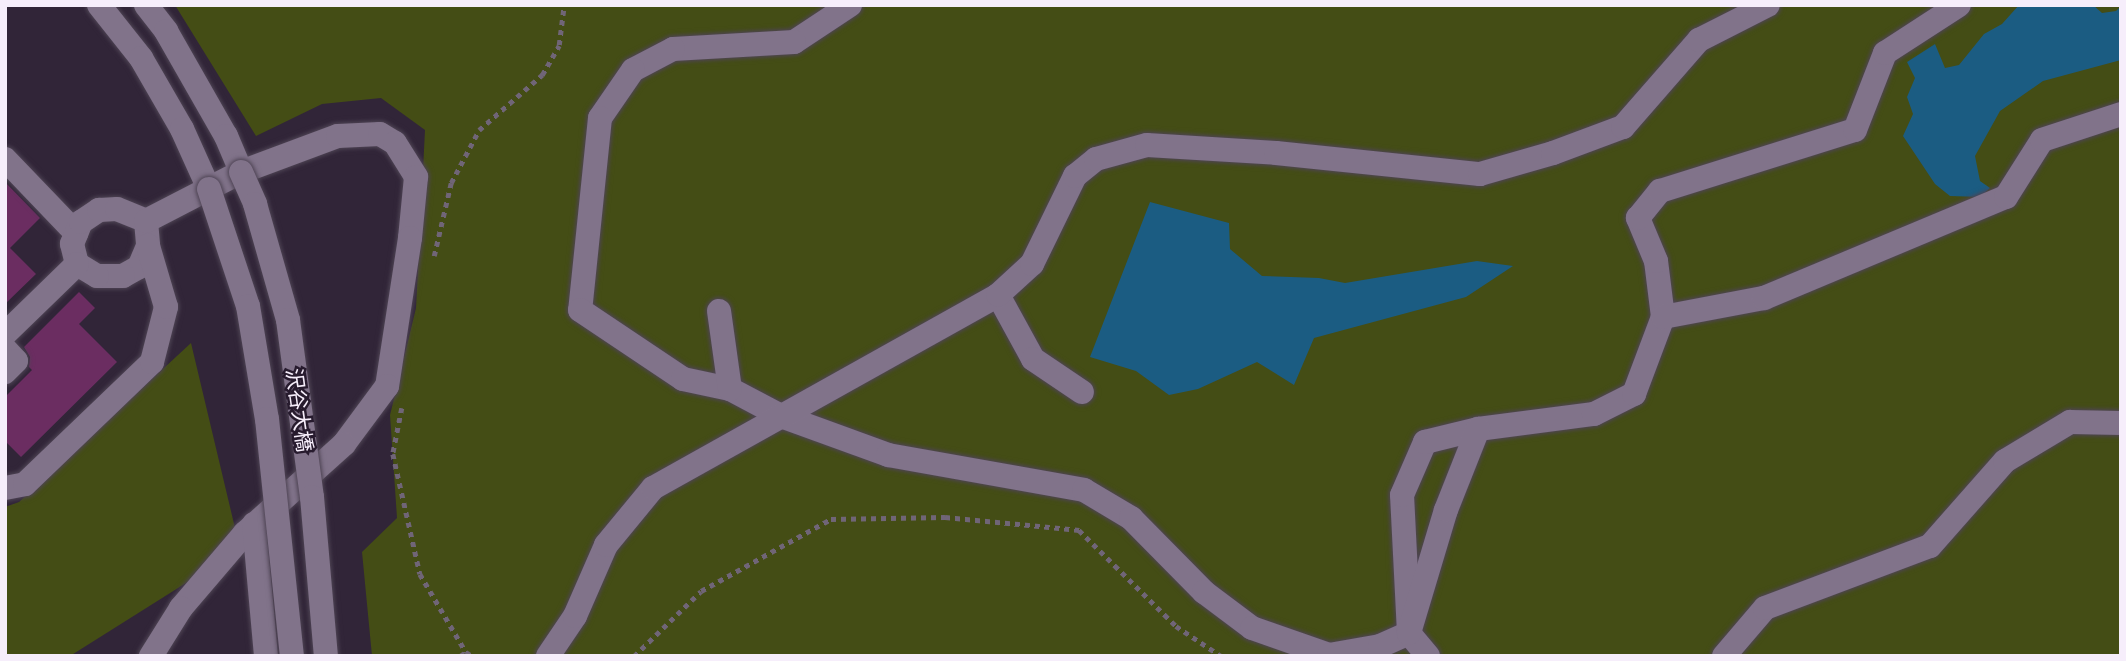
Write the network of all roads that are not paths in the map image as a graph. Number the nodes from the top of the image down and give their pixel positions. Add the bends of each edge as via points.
1 (99, 5) edge
2 (146, 5) edge
3 (850, 5) edge
4 (1768, 5) edge
5 (1959, 5) edge
6 (2121, 114) edge
7 (5, 159) edge
8 (241, 172) junction
9 (209, 189) junction
10 (146, 221) junction
11 (76, 233) junction
12 (148, 246) junction
13 (77, 264) junction
14 (998, 295) junction
15 (719, 311) dead end
16 (1663, 317) junction
17 (5, 334) edge
18 (5, 349) edge
19 (5, 372) edge
20 (730, 388) junction
21 (1082, 392) dead end
22 (781, 416) junction
23 (2121, 423) edge
24 (1478, 429) junction
25 (5, 488) edge
26 (254, 524) junction
27 (1409, 633) junction
28 (151, 656) edge
29 (266, 656) edge
30 (292, 656) edge
31 (326, 656) edge
32 (548, 656) edge
33 (1429, 656) edge
34 (1724, 656) edge

1 - 9 street, 沢谷大橋 via 141,58 182,129
2 - 8 street, 沢谷大橋 via 166,31 226,136
3 - 20 street via 794,42 673,49 633,70 600,118 580,310 683,379
4 - 14 street via 1699,40 1623,127 1480,173 1147,145 1096,159 1075,176 1032,264
5 - 16 street via 1885,53 1854,130 1660,191 1638,218 1656,261
6 - 16 street via 2042,140 2006,197 1764,298
7 - 11 street
8 - 9 street
8 - 26 street via 338,136 380,134 395,144 416,177 387,386 344,444
8 - 31 street, 沢谷大橋, bridge via 255,204 288,320 306,448
9 - 10 street
9 - 30 street, 沢谷大橋, bridge via 250,318 268,419
10 - 11 street via 117,209 99,210 80,222
10 - 12 street
11 - 13 street via 72,244
12 - 13 street via 139,267 122,276 97,276
12 - 25 street via 166,307 152,362 25,484
13 - 17 street
14 - 21 street via 1033,359
14 - 22 street
15 - 20 street
16 - 24 street via 1634,394 1594,414
18 - 19 street via 16,361
20 - 22 street
22 - 27 street via 888,456 1084,490 1131,517 1204,592 1252,628 1329,655 1380,646
22 - 32 street via 653,488 607,545 575,616
23 - 34 street via 2070,422 2005,461 1930,546 1765,608
24 - 27 street via 1446,510
24 - 27 street via 1425,442 1402,495
26 - 28 street via 181,608
26 - 29 street
27 - 33 street

